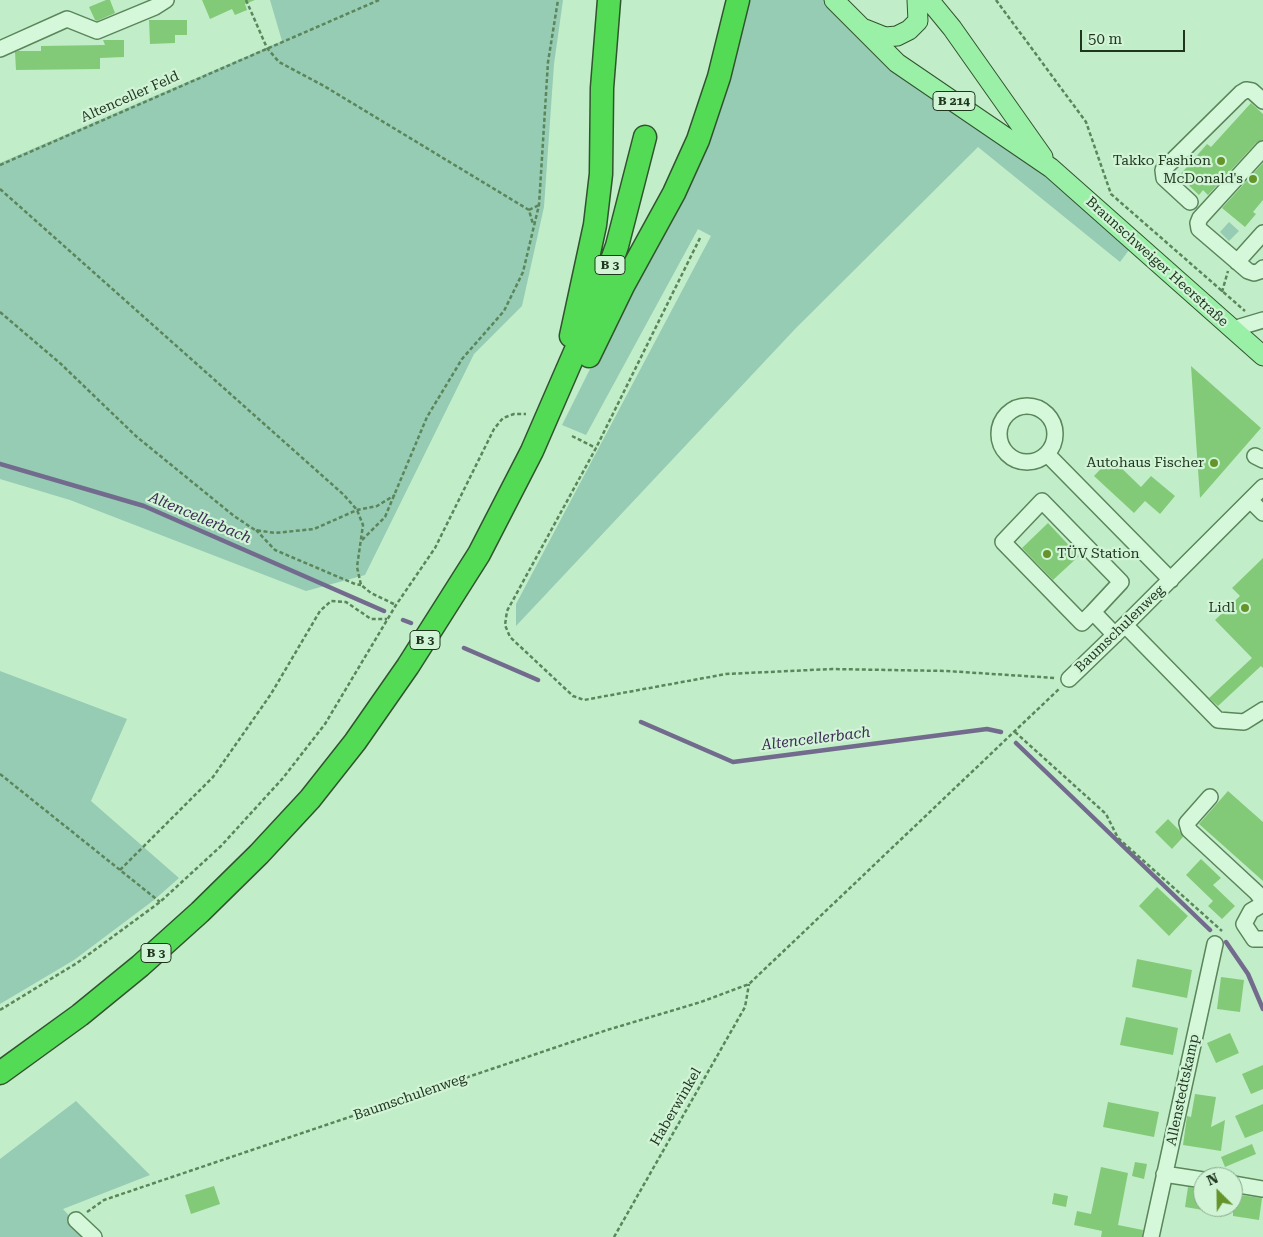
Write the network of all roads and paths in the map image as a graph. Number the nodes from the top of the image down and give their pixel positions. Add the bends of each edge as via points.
1 (166, 0) edge
2 (246, 0) edge
3 (379, 0) edge
4 (558, 0) edge
5 (610, 0) edge
6 (738, 0) edge
7 (834, 0) edge
8 (917, 0) edge
9 (929, 0) edge
10 (996, 0) edge
11 (861, 28) junction
12 (267, 48) junction
13 (0, 49) edge
14 (1263, 101) edge
15 (645, 137) dead end
16 (1263, 149) edge
17 (0, 165) edge
18 (1052, 168) junction
19 (0, 189) edge
20 (1190, 202) dead end
21 (538, 206) junction
22 (530, 210) junction
23 (533, 225) junction
24 (1263, 233) edge
25 (700, 238) dead end
26 (1237, 262) junction
27 (1263, 268) edge
28 (0, 312) edge
29 (1260, 321) edge
30 (1233, 329) junction
31 (1263, 356) edge
32 (560, 388) junction
33 (526, 414) dead end
34 (572, 436) dead end
35 (596, 448) junction
36 (532, 451) junction
37 (1047, 454) dead end
38 (1263, 487) edge
39 (395, 495) junction
40 (1250, 500) junction
41 (357, 510) junction
42 (1263, 513) edge
43 (255, 530) junction
44 (361, 541) junction
45 (1171, 580) junction
46 (361, 584) junction
47 (396, 604) junction
48 (1093, 612) junction
49 (387, 620) junction
50 (1120, 630) junction
51 (1069, 679) junction
52 (1263, 710) edge
53 (1015, 732) junction
54 (0, 774) edge
55 (1210, 797) dead end
56 (120, 870) junction
57 (160, 902) junction
58 (1263, 902) edge
59 (1244, 924) junction
60 (1218, 937) junction
61 (1263, 939) edge
62 (749, 984) junction
63 (0, 1010) edge
64 (0, 1073) edge
65 (1164, 1174) junction
66 (1193, 1178) edge
67 (1243, 1186) edge
68 (1263, 1189) edge
69 (76, 1220) joint
70 (94, 1237) edge
71 (614, 1237) edge
72 (1150, 1237) edge

1 - 13 street via 97,31 66,19
2 - 12 path
3 - 12 path, Altenceller Feld
4 - 21 path via 548,62
5 - 32 highway via 596,217
6 - 36 highway via 708,112 674,193 619,294 556,433
7 - 11 main road, B 214
8 - 11 main road via 918,20 897,36 885,37
9 - 18 main road, B 214
10 - 29 path via 1086,122 1111,194
11 - 18 main road, B 214 via 897,63
12 - 17 path, Altenceller Feld
12 - 22 path via 279,62
14 - 20 street via 1252,91 1241,93 1163,170 1164,178
15 - 32 highway, B 3 via 617,246
16 - 26 street via 1198,223 1200,229
18 - 30 main road, Braunschweiger Heerstraße / B 214
19 - 41 path
21 - 22 path
21 - 23 path
22 - 23 path
23 - 39 path via 523,272 504,310 462,359 437,401
24 - 26 street
25 - 35 path
26 - 27 street via 1254,273
28 - 43 path via 61,364 137,437
29 - 30 street
30 - 31 main road, Braunschweiger Heerstraße / B 214
32 - 36 highway, B 3
33 - 47 path via 503,418 494,429 435,548
34 - 35 path
35 - 51 path via 508,610 505,625 510,637 573,696 584,700 726,674 832,670 947,671
36 - 64 highway, B 3 via 479,554 408,666 356,742 310,799 260,854 140,966
37 - 45 street, Baumschulenweg
38 - 40 street, Baumschulenweg
39 - 41 path via 377,506
39 - 44 path via 385,517
40 - 42 street
40 - 45 street, Baumschulenweg
41 - 43 path via 314,529
41 - 44 path via 363,525
43 - 46 path via 275,550
44 - 46 path via 358,567
45 - 50 street, Baumschulenweg
46 - 47 path via 371,593
47 - 49 path
48 - 48 street via 1082,623 1003,542 1042,502 1121,582
48 - 50 street
49 - 56 path via 371,619 346,602 331,601 320,611 271,694 213,777
49 - 57 path via 325,724 284,778 221,846
50 - 51 street, Baumschulenweg
50 - 52 street via 1218,720 1244,722
51 - 53 path
53 - 60 path via 1106,814 1118,838
53 - 62 path
54 - 56 path
55 - 58 street via 1187,823 1189,830
56 - 57 path
57 - 63 path via 77,963
58 - 59 street via 1251,911
59 - 60 path via 1228,927
59 - 61 street via 1254,939
60 - 65 street, Allenstedtskamp
62 - 69 path, Baumschulenweg via 104,1200
62 - 71 path, Haberwinkel via 745,1007
65 - 66 street
65 - 72 street, Allenstedtskamp
67 - 68 street
69 - 70 street

